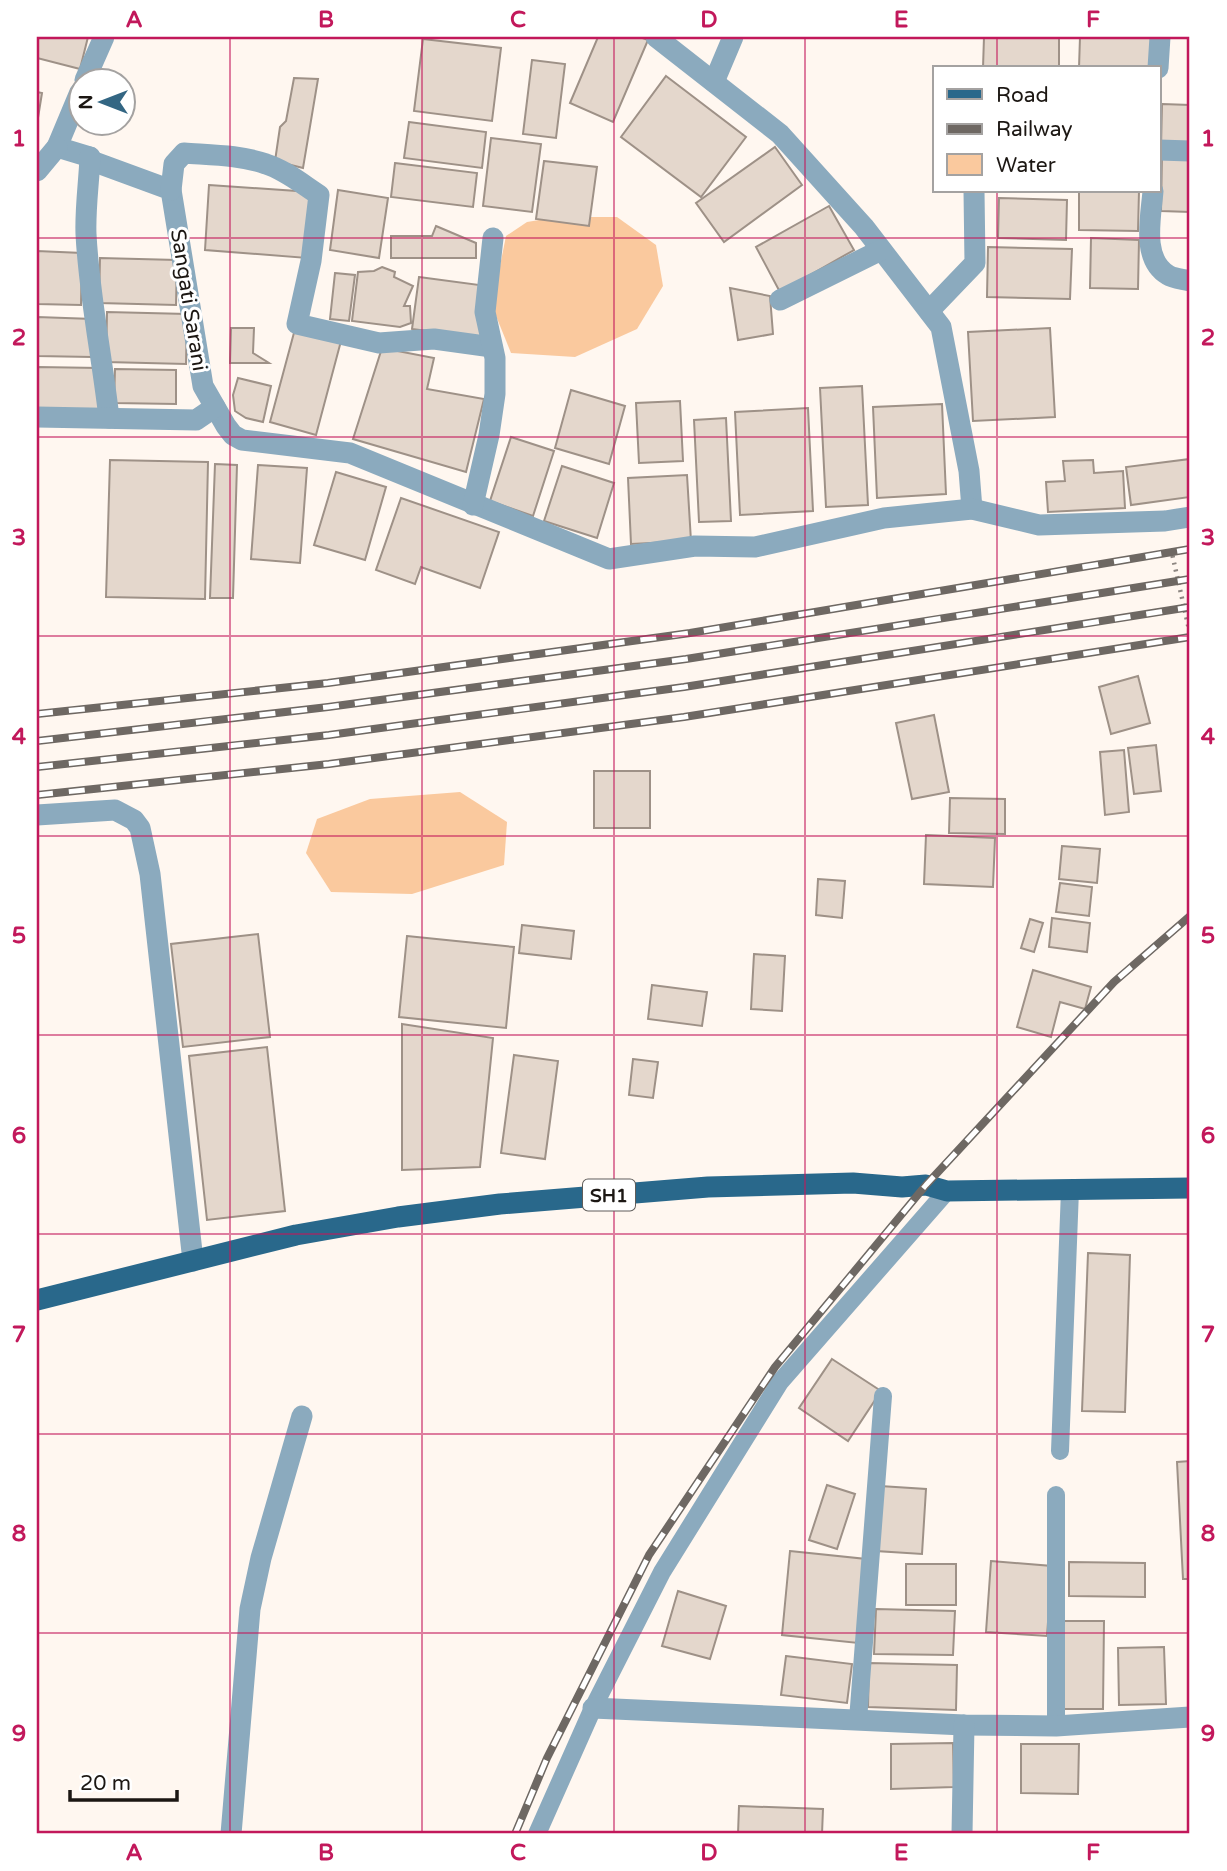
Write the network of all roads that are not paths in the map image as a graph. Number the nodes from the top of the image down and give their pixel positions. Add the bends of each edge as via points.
1 (104, 37) edge
2 (656, 37) edge
3 (733, 37) edge
4 (1160, 37) edge
5 (91, 66) edge
6 (1158, 66) edge
7 (714, 82) junction
8 (66, 125) edge
9 (57, 147) junction
10 (1160, 150) edge
11 (1190, 151) edge
12 (90, 157) junction
13 (37, 171) edge
14 (171, 190) junction
15 (974, 192) edge
16 (1153, 192) edge
17 (493, 238) dead end
18 (881, 250) junction
19 (1190, 281) edge
20 (780, 300) dead end
21 (929, 311) junction
22 (492, 347) junction
23 (215, 407) junction
24 (37, 417) edge
25 (109, 418) junction
26 (473, 505) junction
27 (972, 509) junction
28 (1190, 517) edge
29 (37, 815) edge
30 (1190, 1188) edge
31 (1070, 1190) junction
32 (947, 1191) junction
33 (193, 1261) junction
34 (37, 1300) edge
35 (883, 1396) dead end
36 (302, 1416) dead end
37 (1060, 1451) dead end
38 (1056, 1495) dead end
39 (593, 1708) junction
40 (1190, 1717) edge
41 (858, 1720) junction
42 (964, 1725) junction
43 (1056, 1726) junction
44 (230, 1834) edge
45 (537, 1834) edge
46 (962, 1834) edge

1 - 5 street
2 - 7 street
3 - 7 street
4 - 6 street
7 - 18 street via 780,134
8 - 9 street
9 - 12 street
9 - 13 street
10 - 11 street
12 - 14 street
12 - 25 street via 86,231
14 - 22 street via 174,164 184,153 220,155 277,168 318,195 311,261 297,324 379,342 434,339
14 - 23 street, Sangati Sarani via 203,386
15 - 21 street via 975,262
16 - 19 street via 1150,241 1156,264 1169,276
17 - 22 street via 485,312
18 - 20 street
18 - 21 street
21 - 27 street via 941,327
22 - 26 street via 495,394
23 - 25 street via 196,420
23 - 26 street, Sangati Sarani via 233,435 242,440 350,453
24 - 25 street
26 - 27 street, Sangati Sarani via 608,559 695,546 755,547 884,518
27 - 28 street via 1039,526
29 - 33 street via 115,810 140,828 150,874
30 - 31 main road, SH1
31 - 32 main road, SH1
31 - 37 lane
32 - 33 main road, SH1 via 926,1185 853,1183 708,1187 500,1204 296,1235
32 - 39 lane via 780,1382 662,1572
33 - 34 main road, SH1
35 - 41 lane
36 - 44 street via 250,1609
38 - 43 lane
39 - 41 street
39 - 45 lane
40 - 43 street
41 - 42 street
42 - 43 street
42 - 46 street

